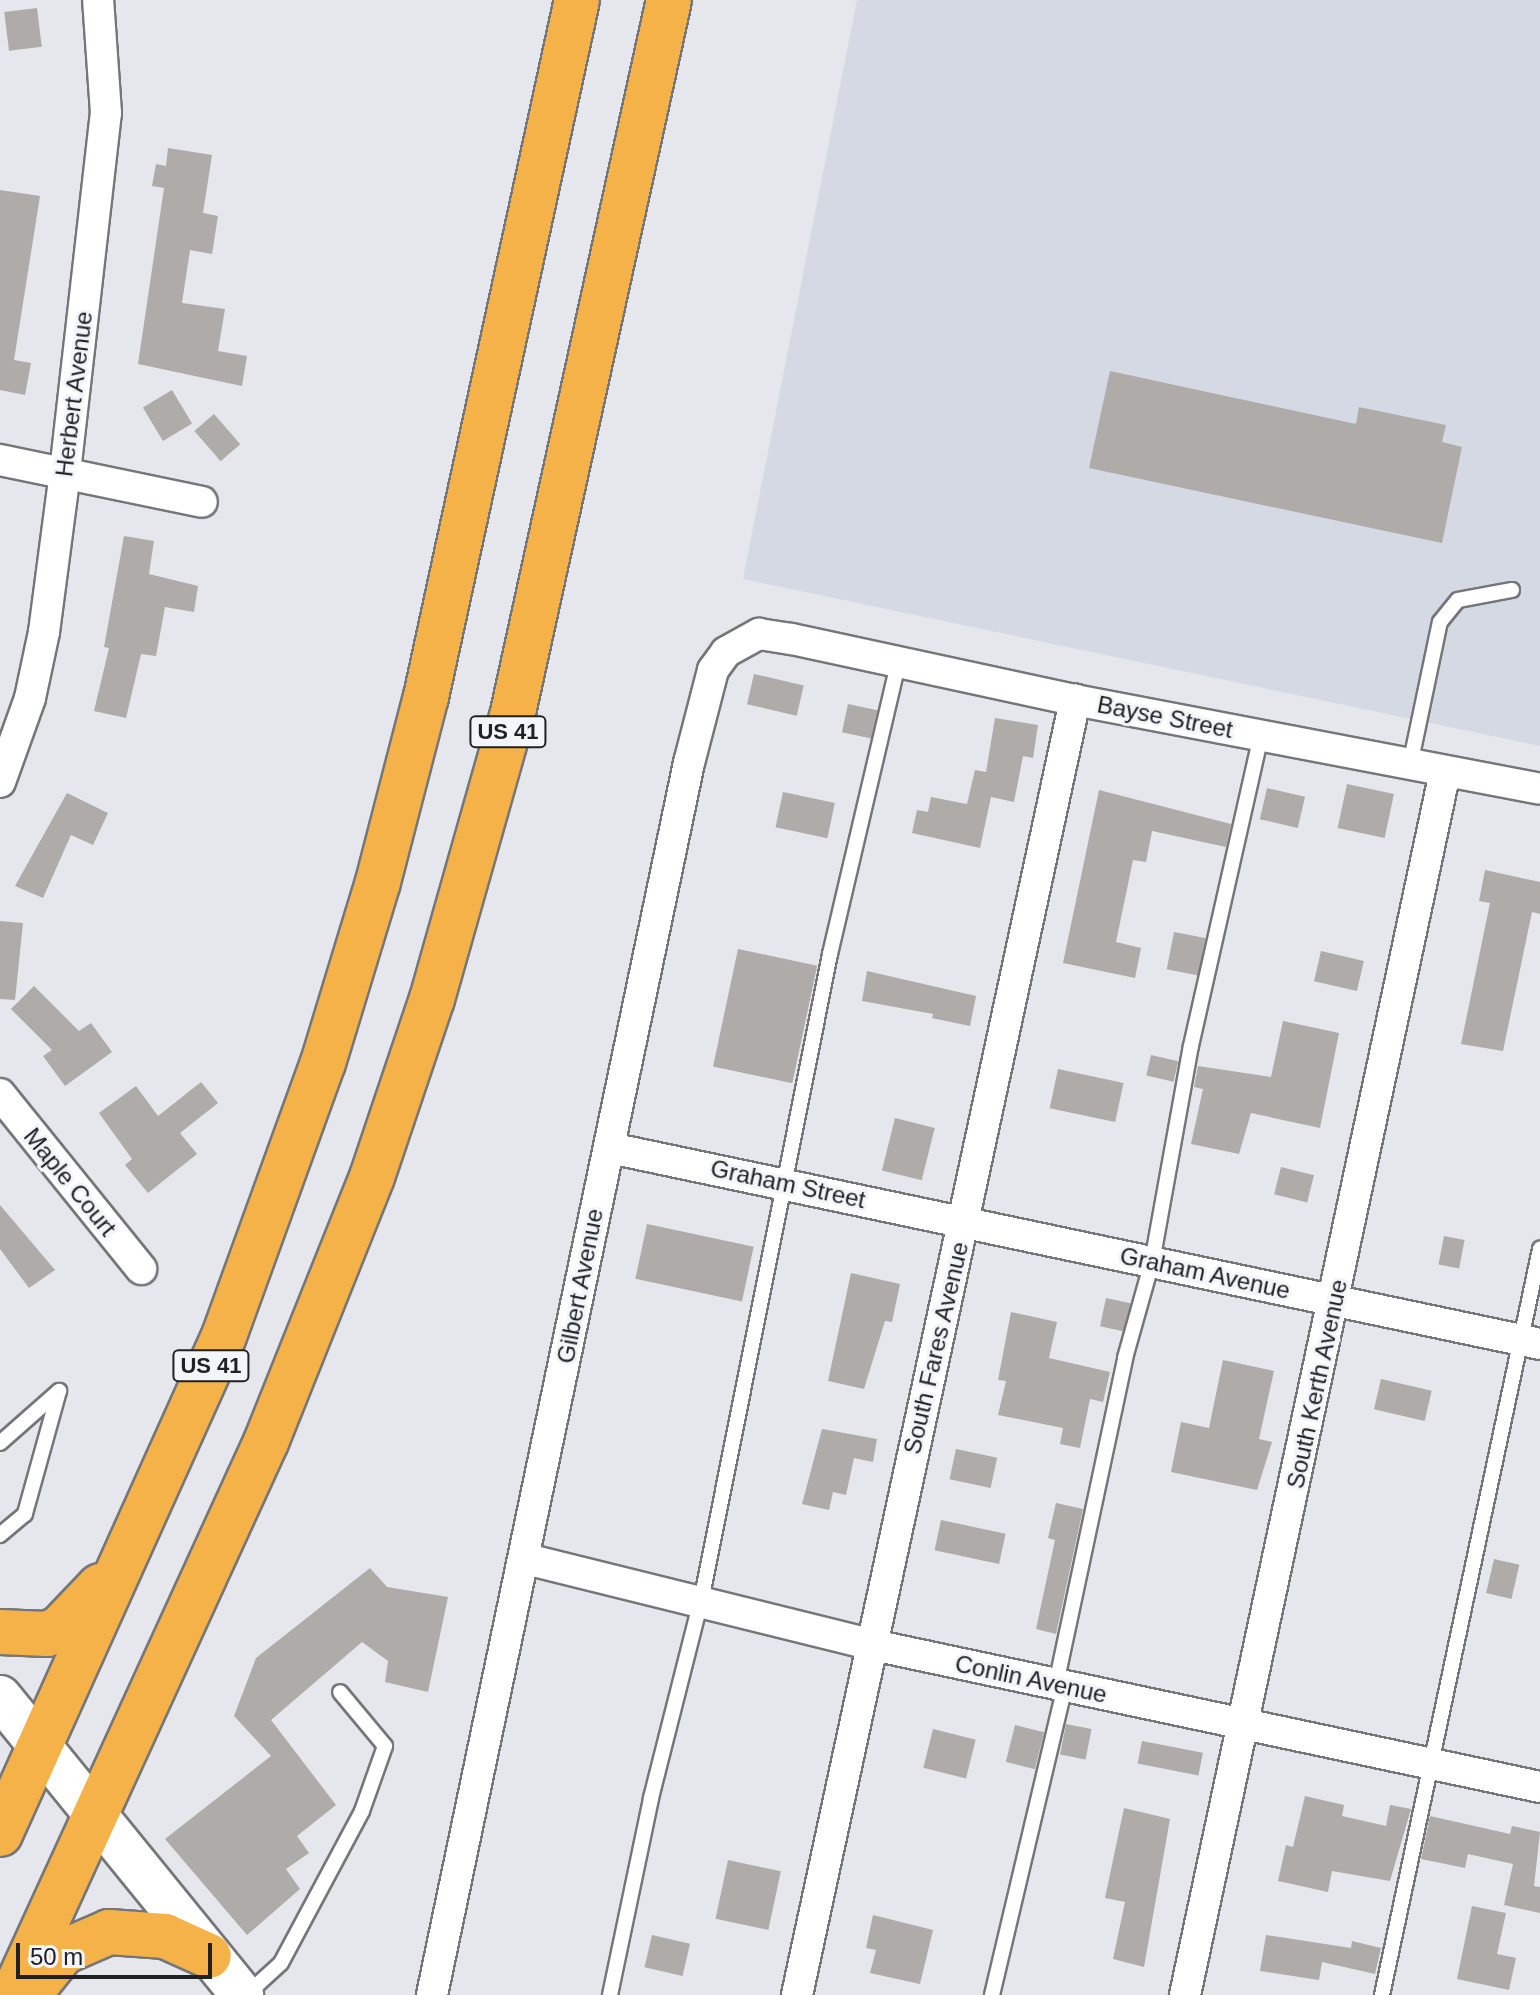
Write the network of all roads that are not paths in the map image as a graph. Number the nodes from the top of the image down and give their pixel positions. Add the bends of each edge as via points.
1 (98, 0) edge
2 (577, 0) edge
3 (669, 0) edge
4 (0, 460) edge
5 (65, 472) junction
6 (202, 502) dead end
7 (1512, 590) dead end
8 (792, 639) joint
9 (899, 660) junction
10 (1075, 700) junction
11 (1261, 736) junction
12 (1410, 766) junction
13 (1445, 772) junction
14 (0, 782) edge
15 (1540, 789) edge
16 (0, 1094) edge
17 (610, 1148) junction
18 (788, 1182) junction
19 (964, 1222) junction
20 (1540, 1249) edge
21 (1152, 1262) junction
22 (141, 1269) dead end
23 (1336, 1300) junction
24 (1529, 1342) edge
25 (0, 1443) edge
26 (155, 1495) junction
27 (0, 1535) edge
28 (526, 1559) junction
29 (701, 1601) junction
30 (0, 1632) edge
31 (873, 1645) junction
32 (1061, 1685) junction
33 (340, 1692) dead end
34 (0, 1697) edge
35 (1244, 1724) junction
36 (39, 1748) junction
37 (1431, 1763) junction
38 (1540, 1787) edge
39 (94, 1817) junction
40 (0, 1834) edge
41 (209, 1956) junction
42 (13, 1995) edge
43 (28, 1995) edge
44 (244, 1995) edge
45 (432, 1995) edge
46 (610, 1995) edge
47 (797, 1995) edge
48 (992, 1995) edge
49 (1185, 1995) edge
50 (1382, 1995) edge

1 - 5 street, Herbert Avenue via 106,113
2 - 26 highway, US 41 via 426,697 378,882 279,1190
3 - 39 highway, US 41 via 512,717 432,999 317,1318
4 - 5 street
5 - 6 street
5 - 14 street, Herbert Avenue via 38,659
7 - 12 lane via 1458,600 1440,622
8 - 9 street, Bayse Street
8 - 17 street, Gilbert Avenue via 759,634 736,642 713,670
9 - 10 street, Bayse Street
9 - 18 lane via 830,954
10 - 11 street, Bayse Street
10 - 19 street, South Fares Avenue
11 - 12 street, Bayse Street
11 - 21 lane via 1191,1046
12 - 13 street, Bayse Street
13 - 15 street, Bayse Street
13 - 23 street, South Kerth Avenue
16 - 22 street, Maple Court
17 - 18 street, Graham Street
17 - 28 street, Gilbert Avenue
18 - 19 street, Graham Street
18 - 29 lane via 733,1423
19 - 21 street, Graham Avenue
19 - 31 street, South Fares Avenue
20 - 24 lane
21 - 23 street, Graham Avenue
21 - 32 lane via 1125,1358
23 - 24 street, Graham Avenue
23 - 35 street, South Kerth Avenue
24 - 37 lane
25 - 27 lane via 59,1391 25,1514
26 - 30 highway via 95,1596 77,1615 47,1634
26 - 36 highway, US 41
28 - 29 street, Conlin Avenue
28 - 45 street, Gilbert Avenue
29 - 31 street, Conlin Avenue
29 - 46 lane via 651,1798
31 - 32 street, Conlin Avenue
31 - 47 street, South Fares Avenue
32 - 35 street, Conlin Avenue
32 - 48 lane
33 - 44 lane via 385,1746 362,1811 281,1963
34 - 36 street
35 - 37 street, Conlin Avenue
35 - 49 street, South Kerth Avenue
36 - 39 street
36 - 40 highway, US 41
37 - 38 street, Conlin Avenue
37 - 50 lane
39 - 41 street
39 - 42 highway, US 41
41 - 43 highway via 165,1936 109,1932 63,1952
41 - 44 street

